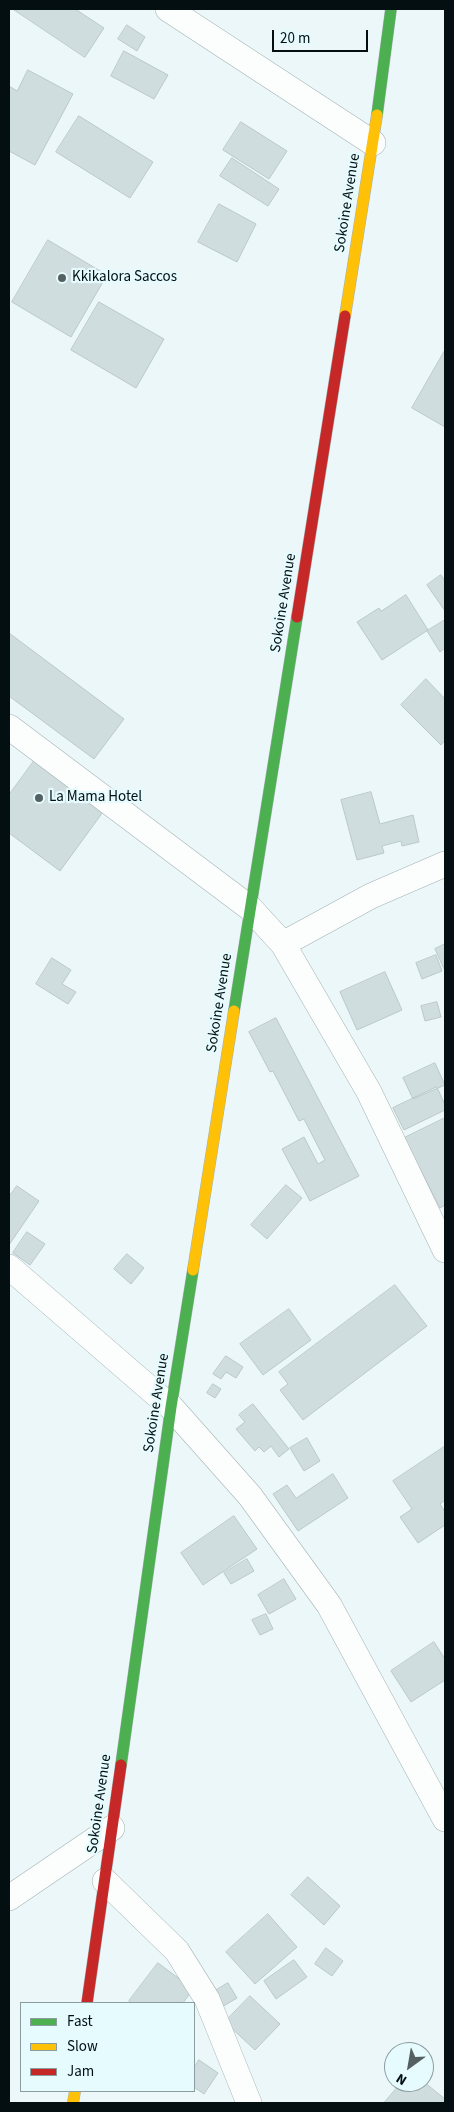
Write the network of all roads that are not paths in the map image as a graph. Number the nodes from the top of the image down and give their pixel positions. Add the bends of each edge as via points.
1 (168, 9) edge
2 (391, 9) edge
3 (373, 143) junction
4 (9, 727) edge
5 (445, 864) edge
6 (250, 908) junction
7 (283, 944) junction
8 (445, 1250) edge
9 (9, 1267) edge
10 (172, 1407) junction
11 (445, 1819) edge
12 (112, 1828) junction
13 (105, 1881) junction
14 (11, 1893) edge
15 (87, 2002) edge
16 (249, 2103) edge

1 - 3 street
2 - 3 street, Sokoine Avenue
3 - 6 street, Sokoine Avenue
4 - 6 street
5 - 7 street via 371,896
6 - 7 street
6 - 10 street, Sokoine Avenue
7 - 8 street via 369,1092
9 - 10 street
10 - 11 street via 250,1496 329,1606
10 - 12 street, Sokoine Avenue
12 - 13 street, Sokoine Avenue
12 - 14 street
13 - 15 street, Sokoine Avenue
13 - 16 street via 177,1951 207,2000

